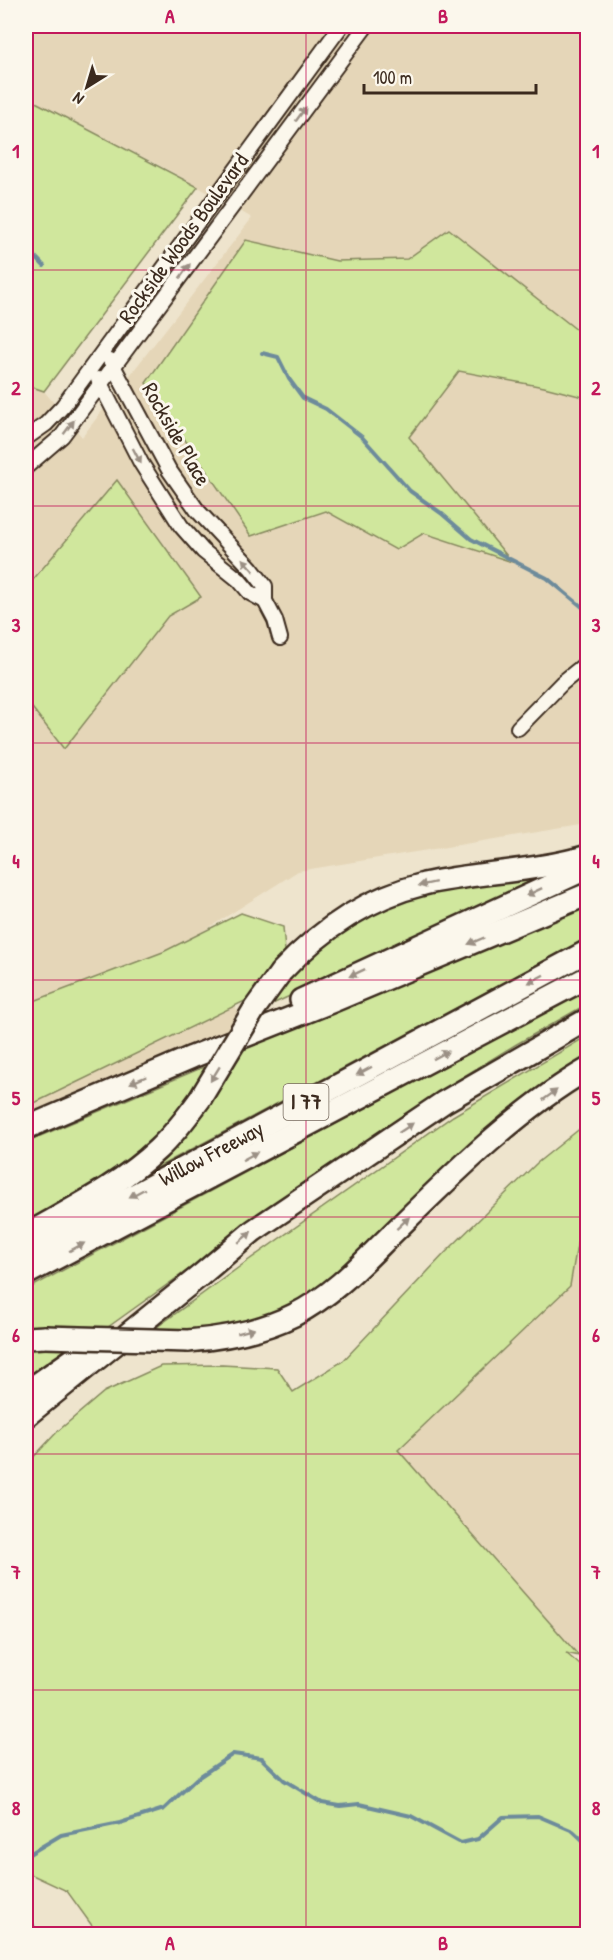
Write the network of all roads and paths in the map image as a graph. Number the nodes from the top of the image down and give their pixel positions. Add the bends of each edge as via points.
1 (342, 26) edge
2 (366, 26) edge
3 (104, 352) junction
4 (115, 366) junction
5 (91, 367) junction
6 (101, 384) junction
7 (26, 438) edge
8 (26, 466) edge
9 (218, 534) junction
10 (203, 551) junction
11 (265, 601) junction
12 (280, 638) dead end
13 (588, 662) edge
14 (518, 729) dead end
15 (588, 856) edge
16 (588, 867) edge
17 (588, 894) edge
18 (588, 951) edge
19 (588, 977) edge
20 (588, 1019) edge
21 (192, 1057) junction
22 (588, 1069) edge
23 (26, 1128) edge
24 (26, 1235) edge
25 (26, 1252) edge
26 (26, 1274) edge
27 (201, 1275) junction
28 (35, 1338) edge
29 (26, 1392) edge
30 (26, 1416) edge

1 - 3 street, Rockside Woods Boulevard
4 -> 2 street, Rockside Woods Boulevard
3 - 4 street, Rockside Place
3 - 5 street, Rockside Woods Boulevard
4 - 6 street, Rockside Woods Boulevard
4 - 9 street, Rockside Place via 169,470
5 - 6 street
5 - 7 street, Rockside Woods Boulevard via 63,406
8 -> 6 street, Rockside Woods Boulevard via 62,436
6 -> 10 street via 158,492
9 - 10 street
11 -> 9 street, Rockside Place via 265,586
10 - 11 street via 250,593
11 - 12 street, Rockside Place
13 - 14 street
15 -> 24 highway, bridge via 426,884 345,916 301,950 281,972 200,1099 158,1150 99,1193
16 -> 21 highway via 235,1031
17 -> 21 highway
18 -> 25 highway, Willow Freeway / I 77
26 -> 19 highway, Willow Freeway / I 77
27 -> 20 highway via 253,1231 435,1109
21 -> 23 highway
28 -> 22 highway, bridge via 188,1341 250,1331 294,1315 355,1272 485,1146
27 - 29 highway
27 - 30 highway

